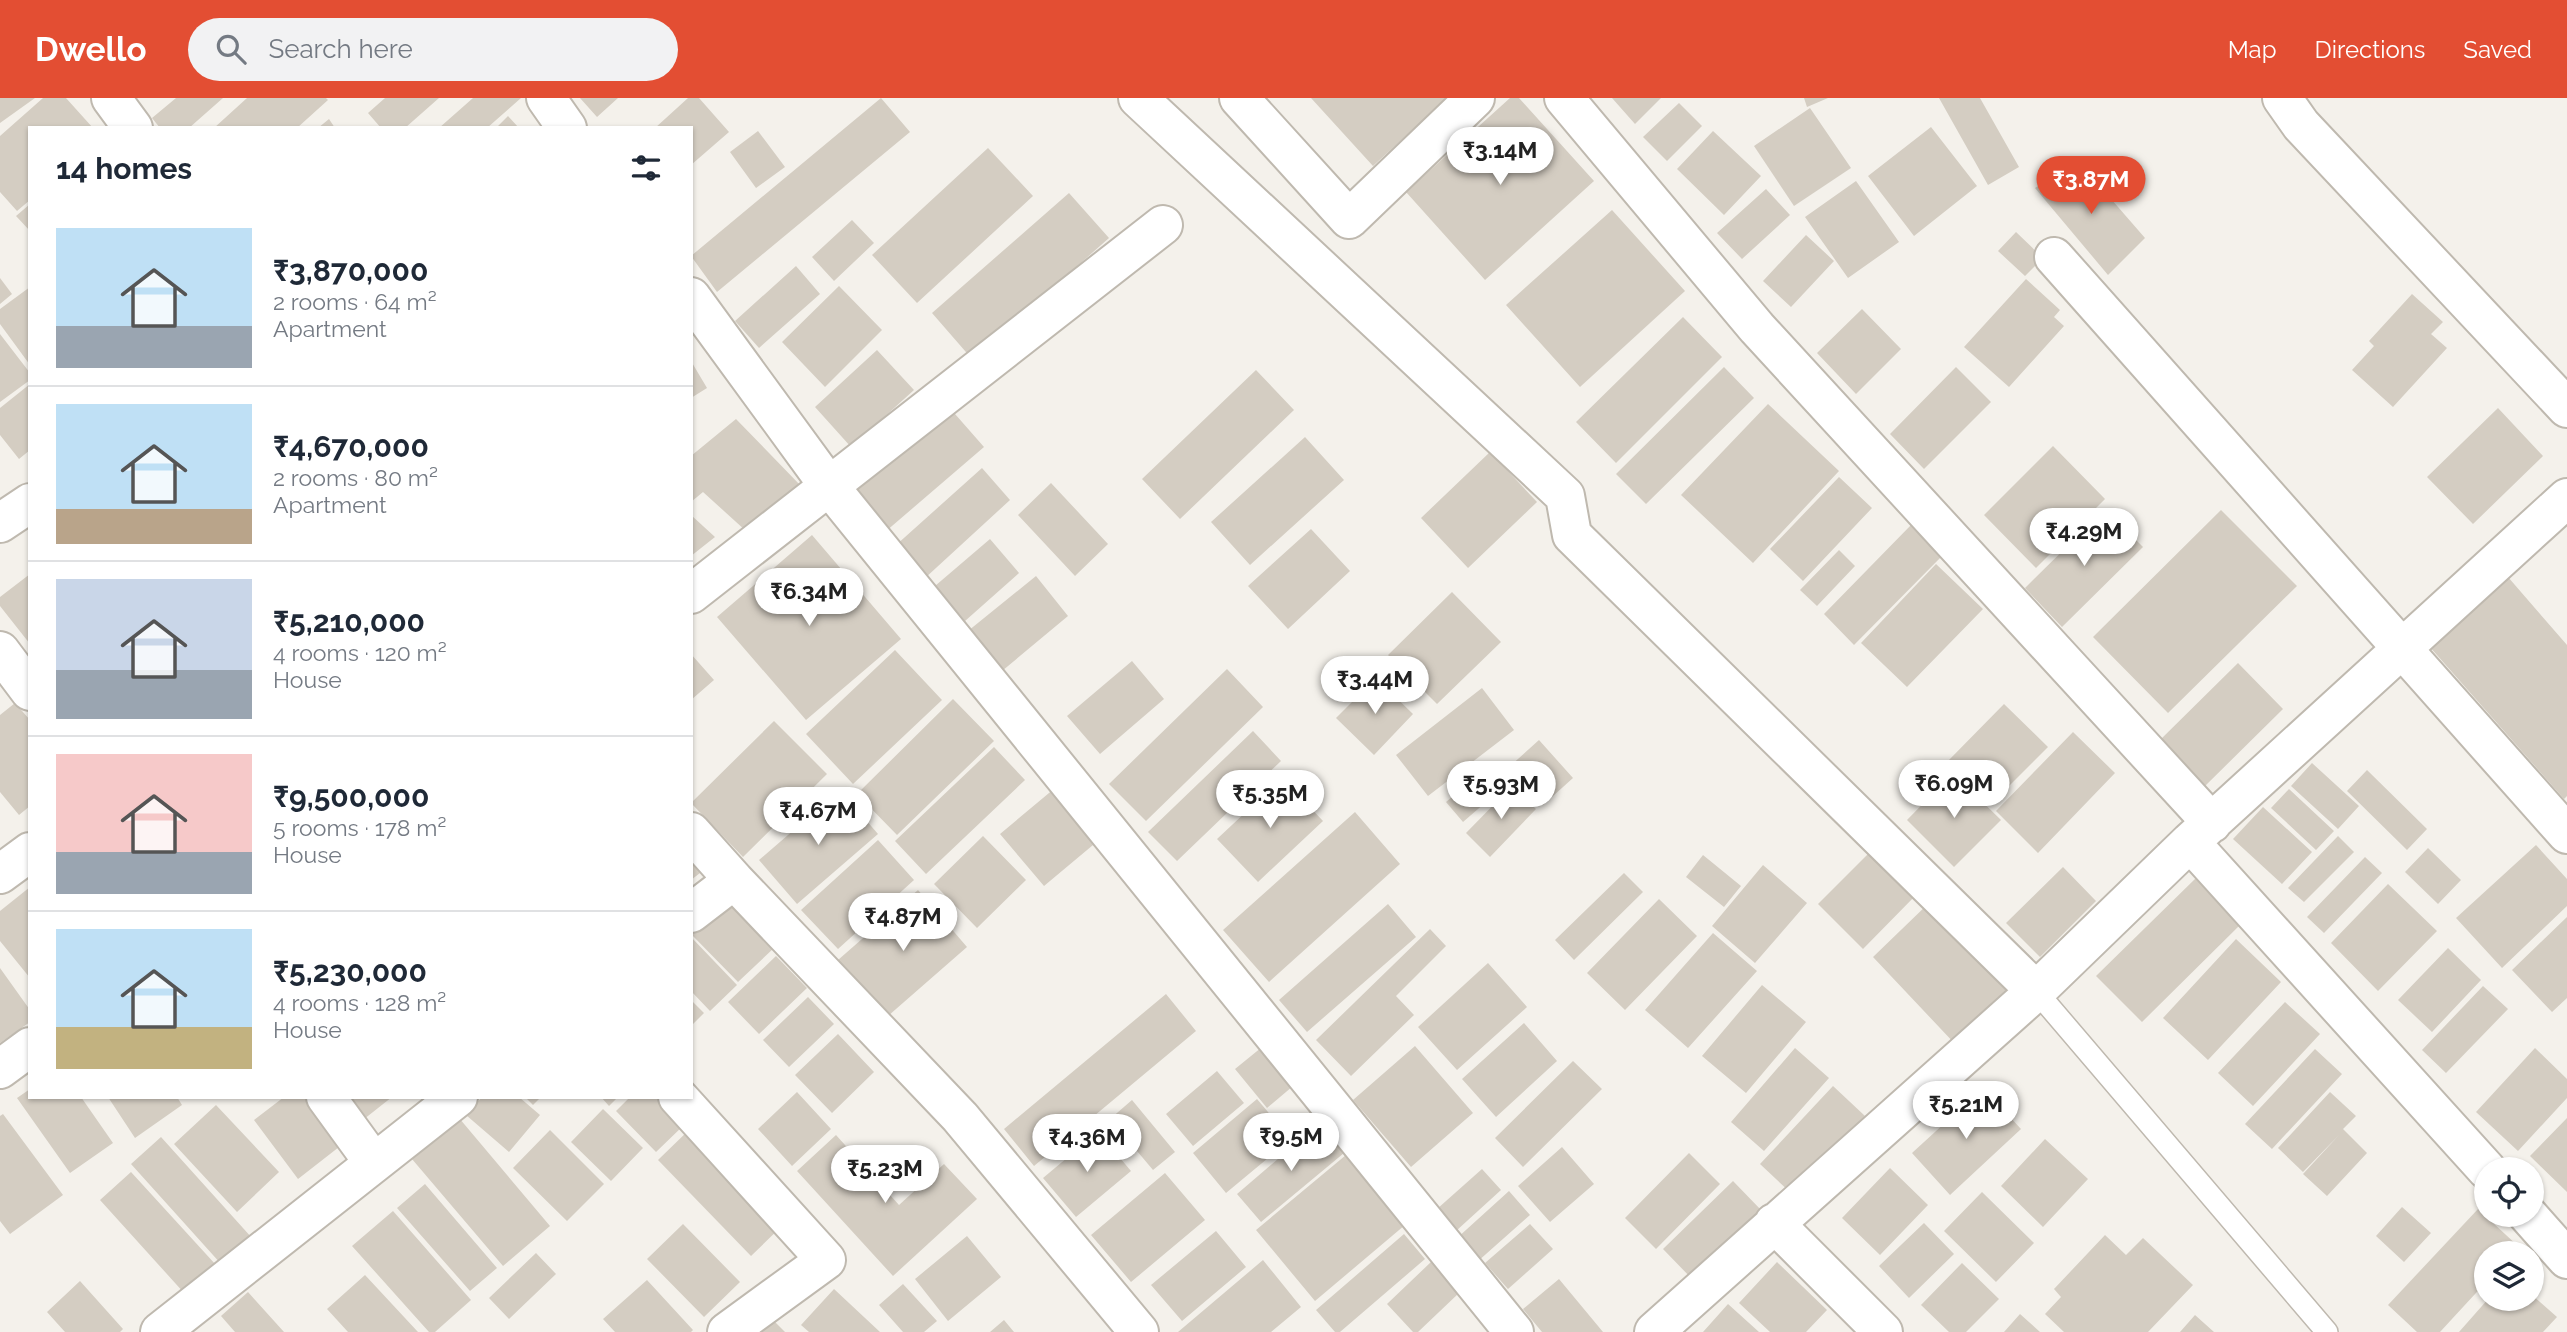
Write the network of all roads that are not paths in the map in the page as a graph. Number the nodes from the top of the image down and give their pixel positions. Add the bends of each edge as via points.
1 (111, 98) edge
2 (546, 98) edge
3 (1138, 98) edge
4 (1240, 98) edge
5 (1475, 98) edge
6 (1564, 98) edge
7 (2282, 98) edge
8 (132, 126) edge
9 (567, 126) edge
10 (1163, 225) dead end
11 (2054, 257) dead end
12 (693, 301) edge
13 (2567, 408) edge
14 (829, 486) junction
15 (2567, 498) edge
16 (28, 504) edge
17 (0, 523) edge
18 (693, 592) edge
19 (2400, 650) junction
20 (0, 651) edge
21 (28, 688) edge
22 (2201, 832) junction
23 (693, 834) edge
24 (2567, 834) edge
25 (28, 853) edge
26 (0, 874) edge
27 (734, 880) junction
28 (693, 911) edge
29 (2036, 991) junction
30 (28, 1048) edge
31 (0, 1069) edge
32 (327, 1099) edge
33 (455, 1099) edge
34 (680, 1099) edge
35 (2476, 1157) edge
36 (374, 1164) junction
37 (1773, 1223) junction
38 (2539, 1227) edge
39 (2567, 1259) edge
40 (160, 1332) edge
41 (727, 1332) edge
42 (1139, 1332) edge
43 (1514, 1332) edge
44 (1654, 1332) edge
45 (1883, 1332) edge
46 (2327, 1332) edge

1 - 8 street
2 - 9 street
3 - 29 street via 1565,496 1572,535
4 - 5 street via 1349,219
6 - 22 street via 1757,327
7 - 13 street via 2301,125
10 - 14 street
11 - 19 street
12 - 14 street
14 - 18 street
14 - 43 street
15 - 19 street
16 - 17 street
19 - 22 street
19 - 24 street
20 - 21 street
22 - 29 street
22 - 35 street
23 - 27 street
25 - 26 street
27 - 28 street
27 - 42 street via 960,1117
29 - 37 street
29 - 46 lane
30 - 31 street
32 - 36 street
33 - 36 street
34 - 41 street via 826,1260
36 - 40 street
37 - 44 street
37 - 45 street
38 - 39 street

